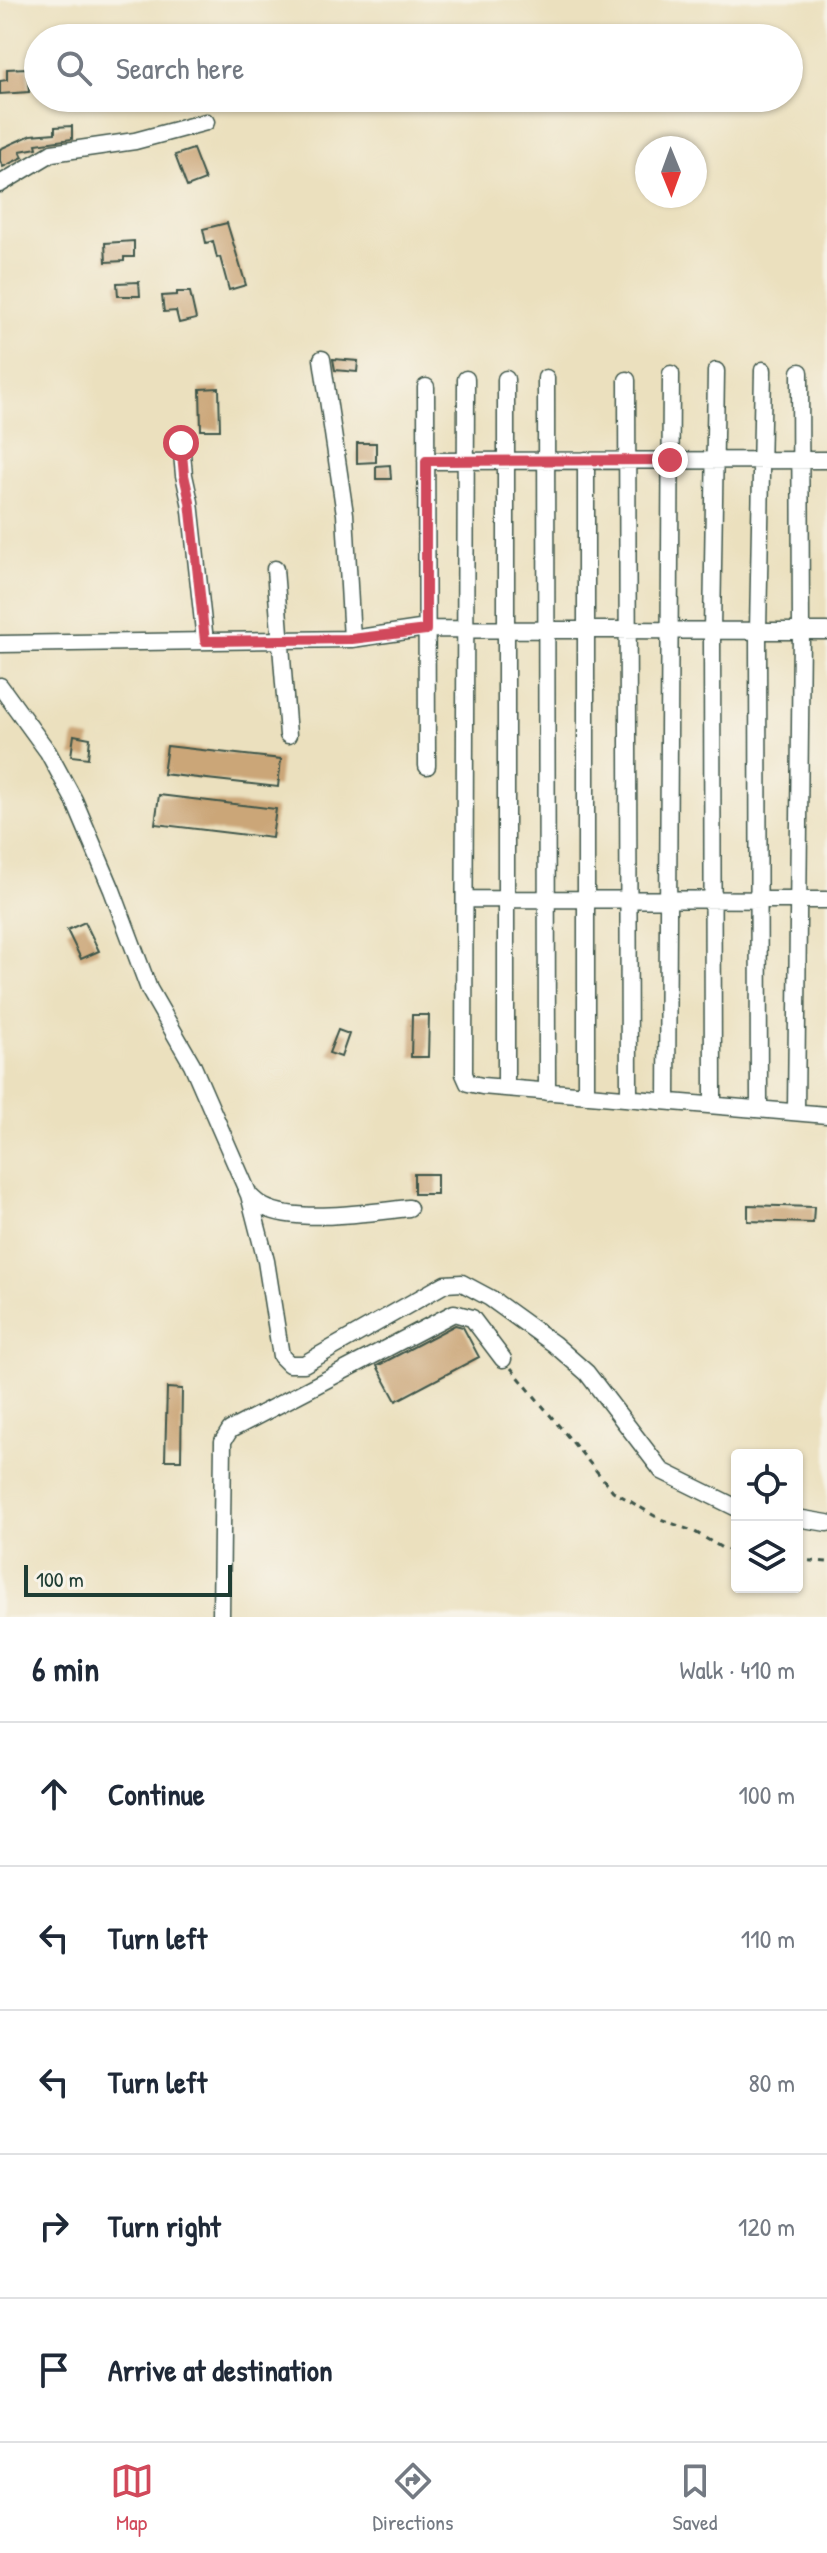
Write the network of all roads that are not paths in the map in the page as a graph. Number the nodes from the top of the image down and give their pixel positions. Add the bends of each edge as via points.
1 (206, 122) dead end
2 (0, 184) edge
3 (322, 359) dead end
4 (763, 370) dead end
5 (716, 371) dead end
6 (800, 372) dead end
7 (671, 374) dead end
8 (546, 378) dead end
9 (466, 379) dead end
10 (506, 379) dead end
11 (627, 380) dead end
12 (426, 387) dead end
13 (181, 443) dead end
14 (466, 460) junction
15 (506, 460) junction
16 (546, 460) junction
17 (586, 460) junction
18 (627, 460) junction
19 (670, 460) junction
20 (714, 460) junction
21 (761, 460) junction
22 (800, 460) junction
23 (827, 460) edge
24 (426, 461) junction
25 (275, 569) dead end
26 (426, 630) junction
27 (466, 630) junction
28 (506, 630) junction
29 (546, 630) junction
30 (586, 630) junction
31 (628, 630) junction
32 (669, 630) junction
33 (758, 630) junction
34 (712, 631) junction
35 (801, 631) junction
36 (827, 631) edge
37 (352, 639) junction
38 (281, 640) junction
39 (205, 641) junction
40 (0, 644) edge
41 (0, 686) edge
42 (288, 735) dead end
43 (427, 766) dead end
44 (465, 899) junction
45 (506, 899) junction
46 (546, 899) junction
47 (586, 899) junction
48 (629, 899) junction
49 (668, 899) junction
50 (759, 899) junction
51 (712, 900) junction
52 (799, 900) junction
53 (827, 900) edge
54 (506, 1088) junction
55 (547, 1092) junction
56 (586, 1095) junction
57 (629, 1098) junction
58 (667, 1101) junction
59 (713, 1105) junction
60 (759, 1109) junction
61 (796, 1111) junction
62 (827, 1115) edge
63 (249, 1195) junction
64 (409, 1208) dead end
65 (503, 1359) road end
66 (731, 1505) edge
67 (803, 1519) edge
68 (827, 1523) edge
69 (221, 1617) edge

1 - 2 street via 135,141 52,153
3 - 37 street via 345,514
4 - 21 street
5 - 20 street
6 - 22 street
7 - 19 street
8 - 16 street
9 - 14 street
10 - 15 street
11 - 18 street
12 - 24 street
13 - 39 street
14 - 15 street
14 - 24 street
14 - 27 street
15 - 16 street
15 - 28 street
16 - 17 street
16 - 29 street
17 - 18 street
17 - 30 street
18 - 19 street
18 - 31 street
19 - 20 street
19 - 32 street
20 - 21 street
20 - 34 street
21 - 22 street
21 - 33 street
22 - 23 street
22 - 35 street
24 - 26 street
25 - 38 street
26 - 27 street
26 - 37 street
26 - 43 street
27 - 28 street
27 - 44 street
28 - 29 street
28 - 45 street
29 - 30 street
29 - 46 street
30 - 31 street
30 - 47 street
31 - 32 street
31 - 48 street
32 - 34 street
32 - 49 street
33 - 34 street
33 - 35 street
33 - 50 street
34 - 51 street
35 - 36 street
35 - 52 street
37 - 38 street
38 - 39 street
38 - 42 street
39 - 40 street
41 - 63 street via 48,752 74,800 149,989 192,1064
44 - 45 street
44 - 54 street via 464,1074 468,1083
45 - 46 street
45 - 54 street
46 - 47 street
46 - 55 street
47 - 48 street
47 - 56 street
48 - 49 street
48 - 57 street
49 - 51 street
49 - 58 street
50 - 51 street
50 - 52 street
50 - 60 street
51 - 59 street
52 - 53 street
52 - 61 street
54 - 55 street
55 - 56 street
56 - 57 street
57 - 58 street
58 - 59 street
59 - 60 street
60 - 61 street
61 - 62 street
63 - 64 street via 280,1213
63 - 66 street via 281,1356 289,1364 304,1364 445,1284 462,1283 554,1344 587,1373 662,1471
65 - 69 street via 472,1318 454,1313 230,1430 223,1441
67 - 68 street

